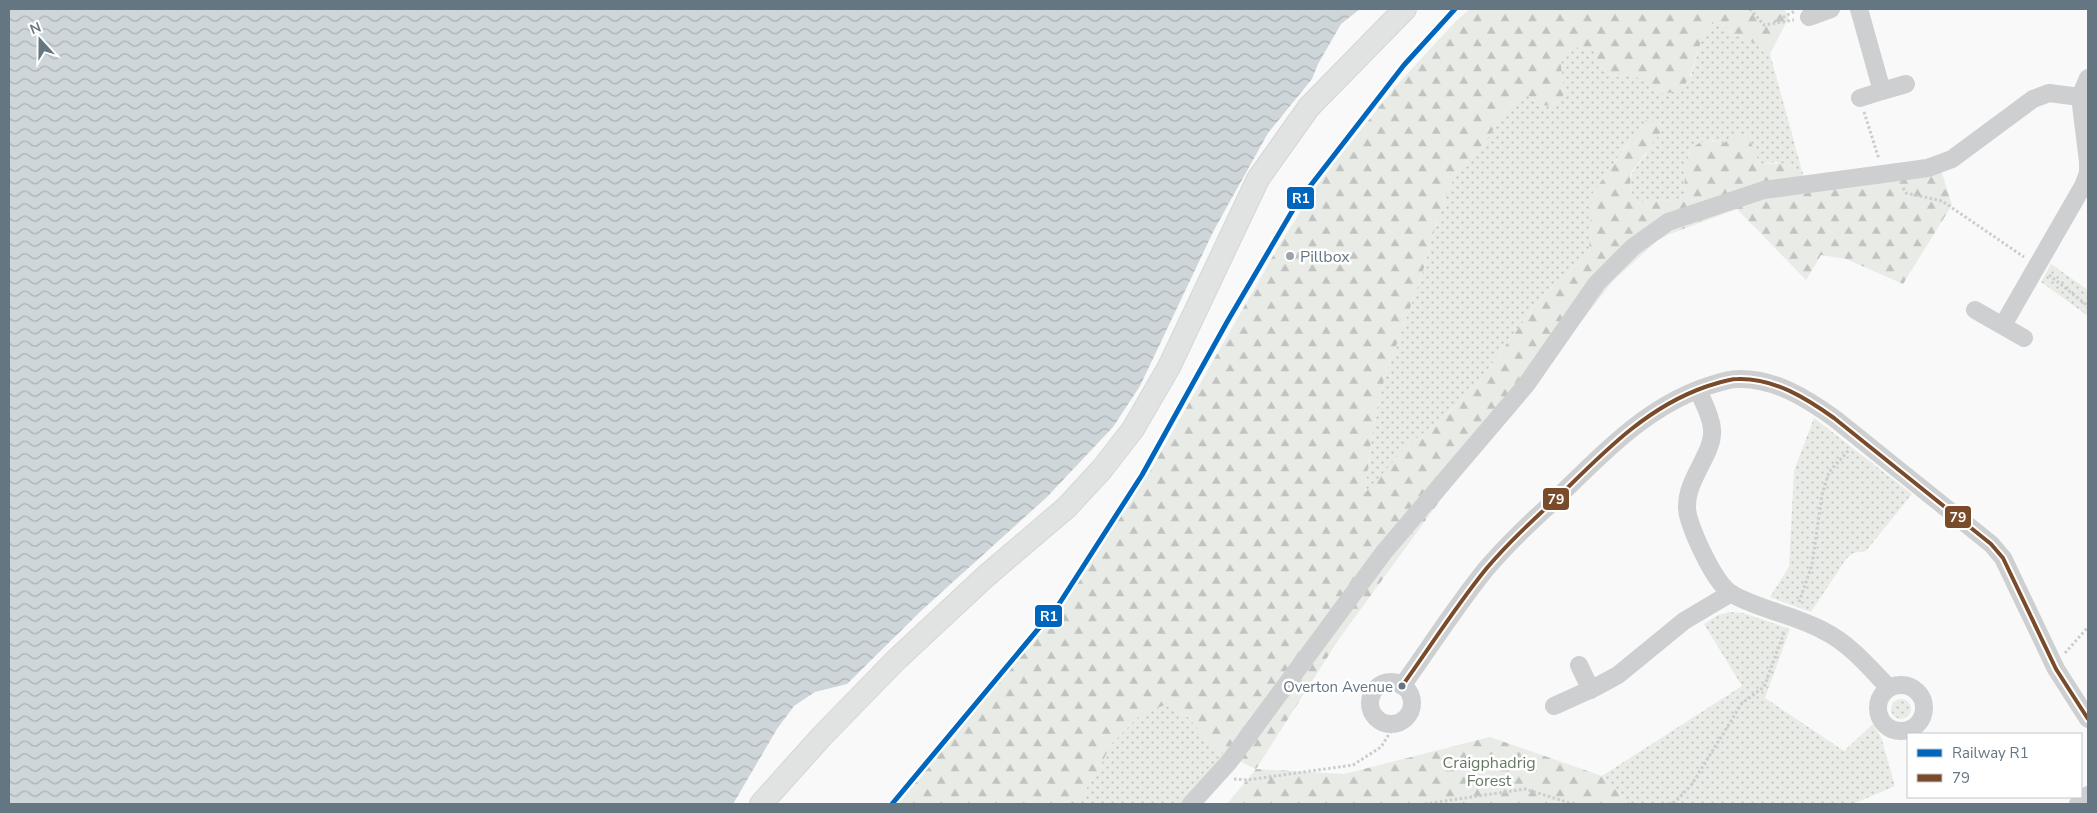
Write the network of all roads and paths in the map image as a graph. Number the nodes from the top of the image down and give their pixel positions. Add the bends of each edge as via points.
1 (1405, 9) edge
2 (1750, 9) edge
3 (1831, 9) edge
4 (1859, 9) edge
5 (1804, 13) edge
6 (1771, 24) junction
7 (2088, 78) edge
8 (1906, 84) dead end
9 (1882, 91) junction
10 (2080, 97) junction
11 (1860, 98) joint
12 (1888, 173) junction
13 (2038, 266) junction
14 (2088, 306) edge
15 (1975, 310) dead end
16 (2004, 326) junction
17 (2024, 338) dead end
18 (1698, 390) junction
19 (1731, 593) junction
20 (2088, 627) edge
21 (2054, 664) junction
22 (1579, 665) dead end
23 (1402, 686) junction
24 (1888, 688) dead end
25 (1591, 690) junction
26 (1554, 706) dead end
27 (2088, 719) edge
28 (1396, 724) junction
29 (1214, 779) junction
30 (2088, 795) edge
31 (761, 804) edge
32 (1191, 804) edge
33 (1425, 804) edge
34 (1572, 804) edge
35 (2078, 804) edge

1 - 31 main road via 1308,107 1258,179 1169,367 1133,429 1102,469 1067,506 896,660
2 - 6 path via 1764,25
3 - 5 street
4 - 9 street
5 - 6 path
5 - 6 path
7 - 10 street
8 - 9 street
9 - 11 street
10 - 12 street via 2040,95 1952,159 1928,168
10 - 13 street via 2088,173
11 - 12 path
12 - 13 path via 1906,193 1942,201
12 - 29 street via 1764,190 1668,222 1633,247 1597,283 1526,385 1384,552
13 - 14 path
13 - 16 street
15 - 16 street
16 - 17 street
18 - 19 street via 1712,430 1688,495 1687,507 1702,548 1718,579
18 - 21 street via 1737,379 1759,381 1807,399 1834,418 1991,544 2003,558
18 - 23 street via 1653,412 1620,436 1507,545
19 - 24 street via 1839,640 1862,659
19 - 25 street via 1684,622 1618,674
20 - 21 path
21 - 27 street
22 - 25 street
23 - 28 street via 1408,691 1412,703 1407,716
23 - 28 street via 1389,682 1383,684 1370,700 1377,718
25 - 26 street
28 - 29 path via 1381,747 1353,765 1247,780
29 - 32 street
30 - 35 street
33 - 34 path via 1525,789

